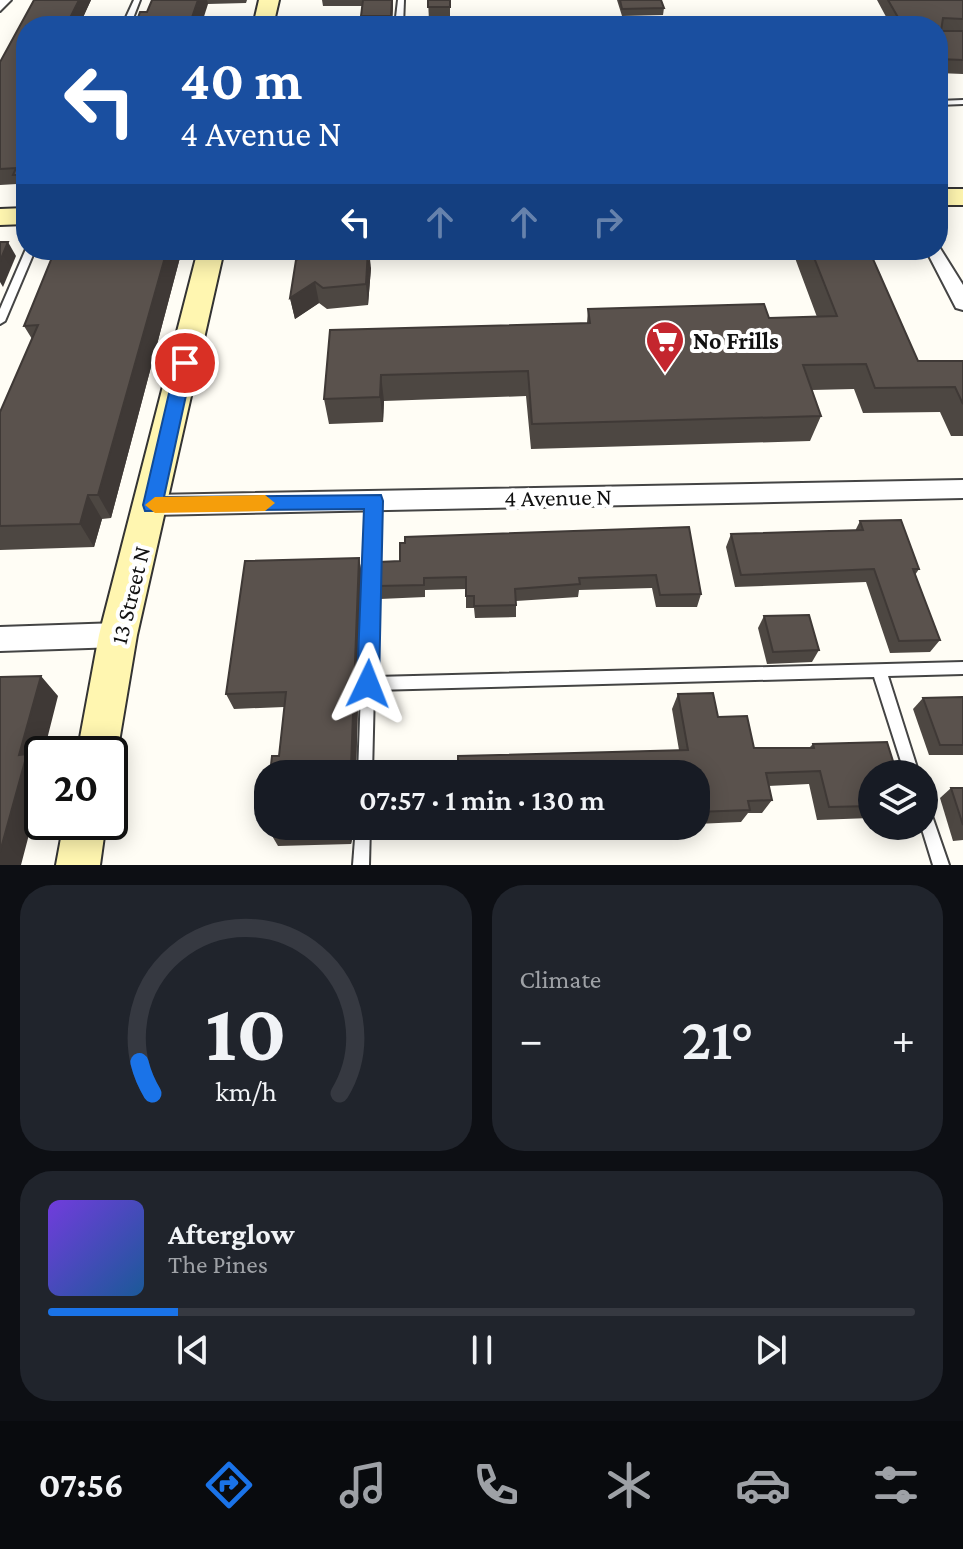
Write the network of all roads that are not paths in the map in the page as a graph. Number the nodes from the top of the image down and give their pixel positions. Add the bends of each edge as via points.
1 (4, 0) edge
2 (0, 7) edge
3 (26, 260) edge
4 (209, 260) edge
5 (940, 260) edge
6 (963, 303) edge
7 (0, 321) edge
8 (963, 489) edge
9 (374, 501) junction
10 (152, 505) junction
11 (118, 635) junction
12 (0, 639) edge
13 (963, 668) edge
14 (879, 670) junction
15 (368, 684) junction
16 (100, 736) edge
17 (365, 760) edge
18 (908, 760) edge
19 (82, 840) edge
20 (362, 840) edge
21 (933, 840) edge
22 (78, 865) edge
23 (361, 865) edge
24 (941, 865) edge

1 - 2 street
3 - 7 lane
4 - 10 street, 13 Street N
5 - 6 street
8 - 9 street, 4 Avenue N
9 - 10 street, 4 Avenue N
9 - 15 lane
10 - 11 street, 13 Street N
11 - 12 street
11 - 16 street, 13 Street N
13 - 14 lane
14 - 15 lane
14 - 18 lane
15 - 17 lane
19 - 22 street
20 - 23 lane
21 - 24 lane

